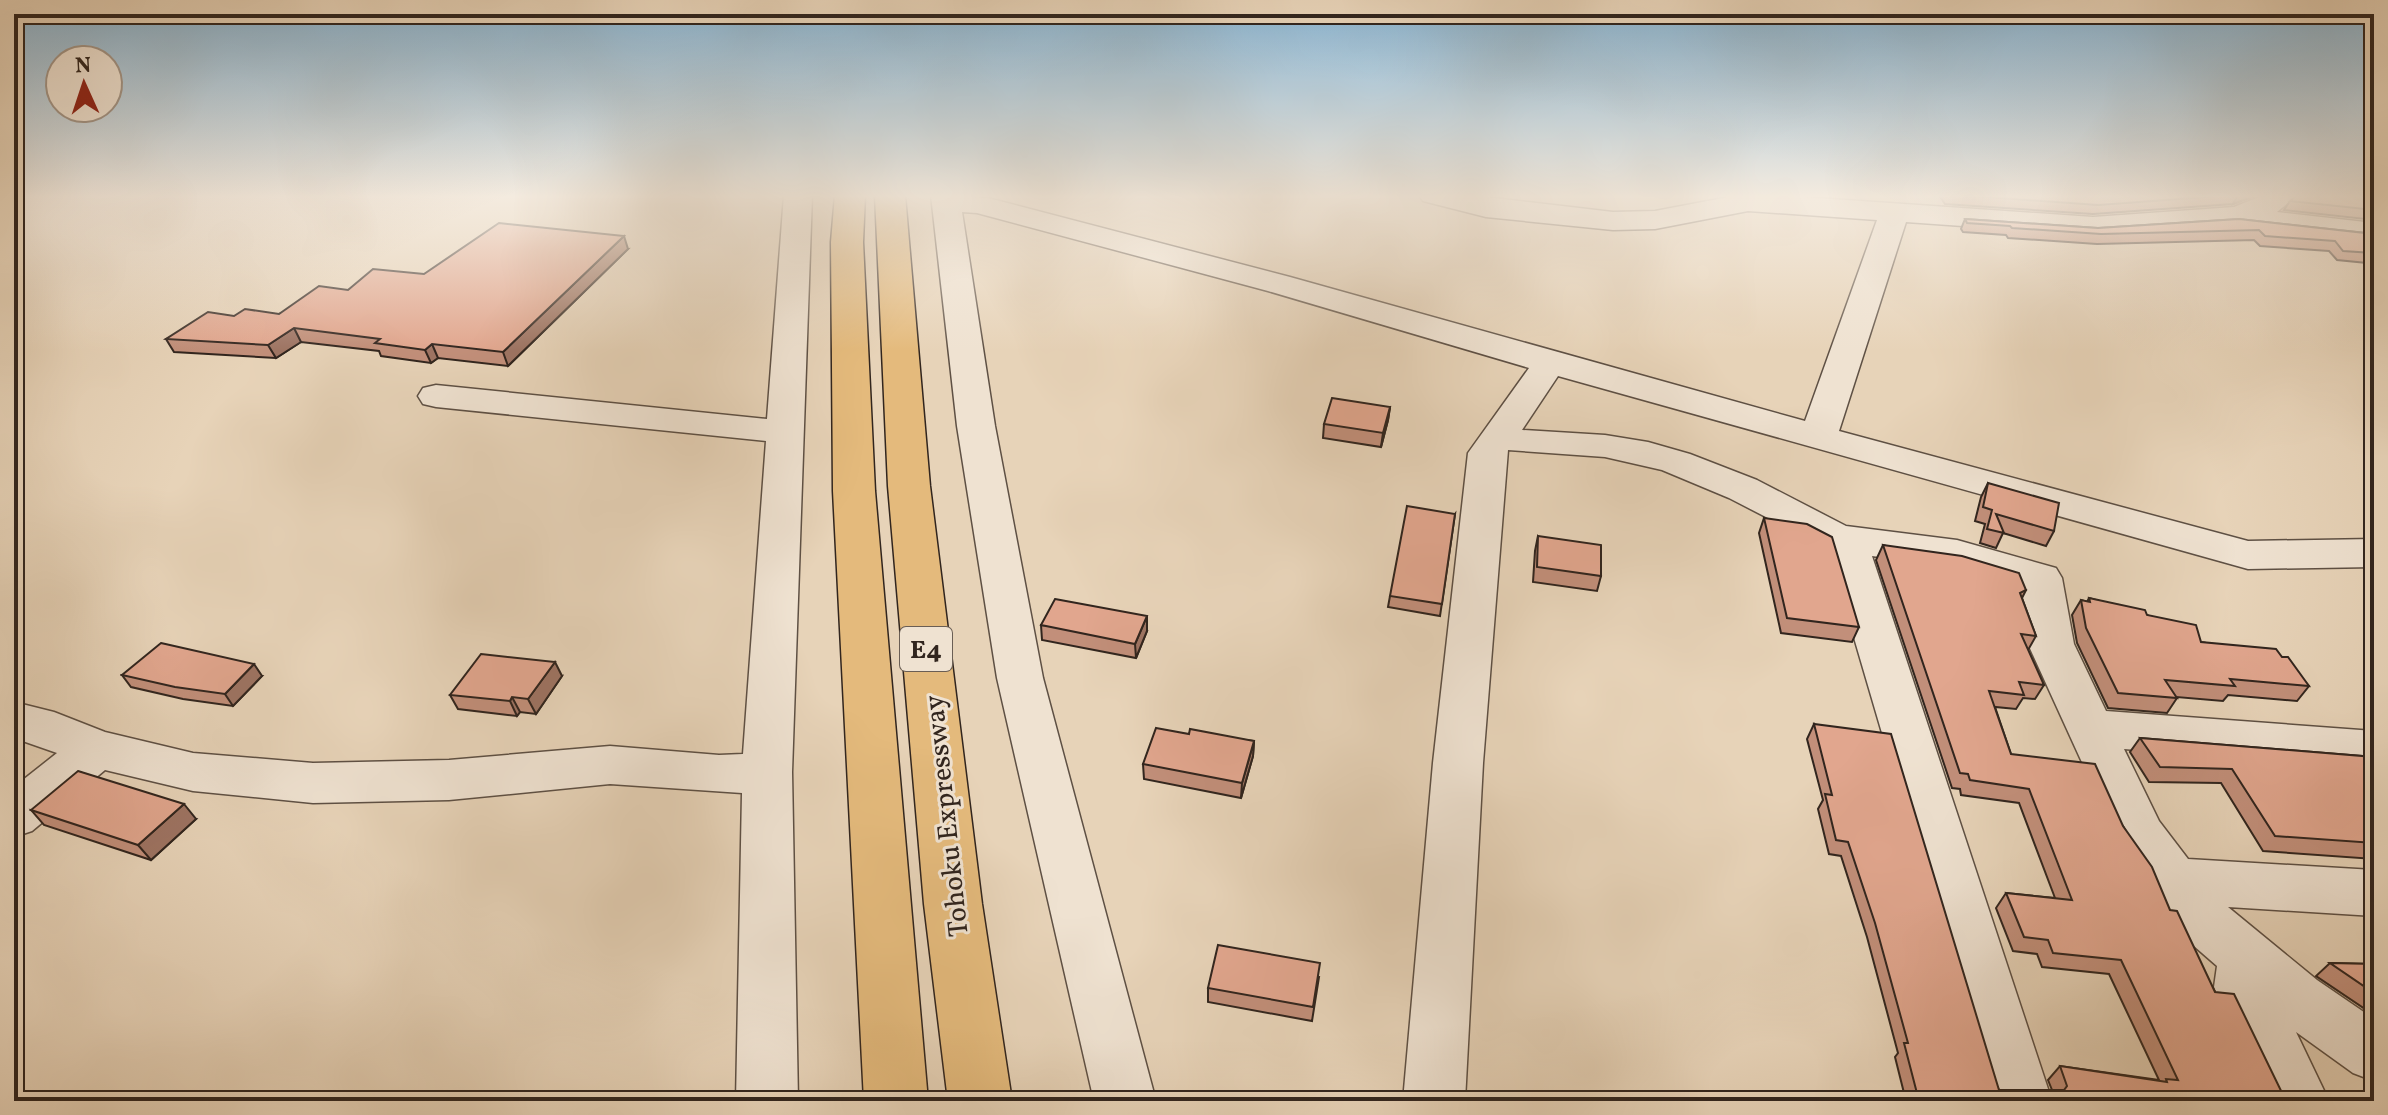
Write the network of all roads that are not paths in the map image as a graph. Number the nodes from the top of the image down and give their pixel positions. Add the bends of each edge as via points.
1 (795, 247) edge
2 (847, 247) edge
3 (893, 247) edge
4 (952, 247) edge
5 (1138, 247) edge
6 (1883, 247) edge
7 (1550, 363) junction
8 (436, 396) dead end
9 (783, 432) junction
10 (1819, 435) junction
11 (1496, 437) junction
12 (1846, 539) junction
13 (2374, 553) edge
14 (14, 720) edge
15 (2090, 728) junction
16 (97, 749) junction
17 (2374, 750) edge
18 (767, 772) junction
19 (14, 816) edge
20 (2174, 881) junction
21 (2374, 893) edge
22 (2251, 961) junction
23 (2374, 1053) edge
24 (767, 1101) edge
25 (896, 1101) edge
26 (980, 1101) edge
27 (1125, 1101) edge
28 (1434, 1101) edge
29 (2021, 1101) edge
30 (2298, 1101) edge

1 - 9 street
2 - 25 highway, E4 via 854,491
3 - 26 highway, Tohoku Expressway / E4 via 909,486 953,904
4 - 27 street via 1020,678
5 - 7 street
6 - 10 street
7 - 10 street
7 - 11 street
8 - 9 street
9 - 18 street
10 - 13 street via 2248,555
11 - 12 street via 1605,446 1676,462
11 - 28 street via 1487,453
12 - 15 street via 1957,554 2041,578 2051,644
12 - 29 street
14 - 16 street
15 - 17 street
15 - 20 street via 2140,835
16 - 18 street via 193,772 313,783 449,780 610,765 719,774
16 - 19 street
18 - 24 street
20 - 21 street
20 - 22 street via 2199,916
22 - 23 street
22 - 30 street via 2243,971 2243,987

